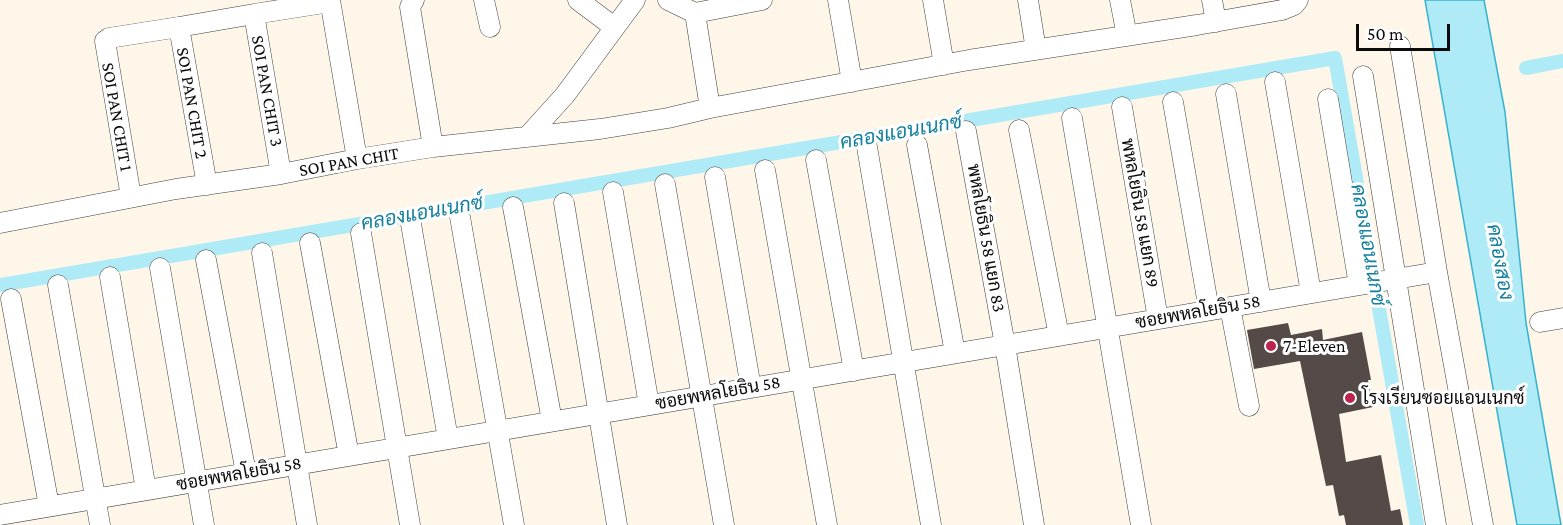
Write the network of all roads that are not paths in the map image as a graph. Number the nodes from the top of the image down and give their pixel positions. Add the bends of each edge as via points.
1 (414, 0) edge
2 (484, 0) edge
3 (578, 0) edge
4 (635, 0) edge
5 (668, 0) edge
6 (762, 0) edge
7 (838, 0) edge
8 (933, 0) edge
9 (1028, 0) edge
10 (1120, 0) edge
11 (1212, 0) edge
12 (1298, 0) edge
13 (330, 1) edge
14 (695, 13) junction
15 (254, 14) junction
16 (1216, 22) junction
17 (179, 27) junction
18 (490, 27) dead end
19 (615, 27) junction
20 (1127, 36) junction
21 (1400, 46) dead end
22 (1036, 50) junction
23 (944, 65) junction
24 (1363, 76) dead end
25 (852, 82) junction
26 (1275, 82) dead end
27 (1226, 94) dead end
28 (1328, 99) dead end
29 (1173, 102) dead end
30 (1122, 107) dead end
31 (710, 108) junction
32 (1072, 118) dead end
33 (1019, 130) dead end
34 (966, 131) dead end
35 (527, 136) junction
36 (917, 145) dead end
37 (433, 147) junction
38 (867, 147) dead end
39 (357, 159) junction
40 (816, 160) dead end
41 (765, 170) dead end
42 (281, 174) junction
43 (715, 177) dead end
44 (207, 184) junction
45 (665, 184) dead end
46 (613, 192) dead end
47 (131, 197) junction
48 (564, 202) dead end
49 (513, 207) dead end
50 (460, 217) dead end
51 (0, 223) edge
52 (411, 224) dead end
53 (361, 233) dead end
54 (310, 243) dead end
55 (262, 253) dead end
56 (206, 260) dead end
57 (160, 268) dead end
58 (1437, 272) junction
59 (110, 277) dead end
60 (1376, 282) junction
61 (58, 285) dead end
62 (1311, 293) junction
63 (11, 299) dead end
64 (1261, 302) junction
65 (1230, 307) junction
66 (1209, 310) junction
67 (1563, 318) edge
68 (1158, 319) junction
69 (1540, 322) dead end
70 (1109, 327) junction
71 (1059, 336) junction
72 (1005, 345) junction
73 (955, 353) junction
74 (904, 362) junction
75 (854, 370) junction
76 (800, 380) junction
77 (751, 388) junction
78 (701, 396) junction
79 (649, 405) junction
80 (1249, 406) dead end
81 (598, 414) junction
82 (552, 421) junction
83 (498, 430) junction
84 (448, 439) junction
85 (397, 447) junction
86 (349, 456) junction
87 (297, 464) junction
88 (246, 473) junction
89 (198, 481) junction
90 (146, 490) junction
91 (95, 498) junction
92 (49, 506) junction
93 (0, 514) edge
94 (100, 525) edge
95 (204, 525) edge
96 (307, 525) edge
97 (410, 525) edge
98 (514, 525) edge
99 (617, 525) edge
100 (724, 525) edge
101 (826, 525) edge
102 (931, 525) edge
103 (1034, 525) edge
104 (1141, 525) edge
105 (1436, 525) edge
106 (1483, 525) edge

1 - 37 street via 410,7
2 - 18 street
3 - 19 street
4 - 19 street
5 - 14 street
6 - 14 street
7 - 25 street
8 - 23 street
9 - 22 street
10 - 20 street
11 - 16 street
12 - 16 street, SOI PAN CHIT via 1281,10
13 - 15 street, SOI PAN CHIT 3
13 - 39 street
14 - 31 street
15 - 17 street, SOI PAN CHIT 2
15 - 42 street, SOI PAN CHIT 3
16 - 20 street, SOI PAN CHIT
17 - 44 street, SOI PAN CHIT 2
17 - 47 street, SOI PAN CHIT 1 via 105,41
19 - 35 street via 565,94
20 - 22 street, SOI PAN CHIT
21 - 58 street
22 - 23 street, SOI PAN CHIT
23 - 25 street, SOI PAN CHIT
24 - 60 street
25 - 31 street, SOI PAN CHIT
26 - 62 street
27 - 64 street
28 - 60 street
29 - 66 street
30 - 68 street, พหลโยธิน 58 แยก 89
31 - 35 street, SOI PAN CHIT via 600,129
32 - 70 street
33 - 71 street
34 - 72 street, พหลโยธิน 58 แยก 83
35 - 37 street, SOI PAN CHIT
36 - 73 street
37 - 39 street, SOI PAN CHIT
38 - 74 street
39 - 42 street, SOI PAN CHIT
40 - 75 street
41 - 76 street
42 - 44 street, SOI PAN CHIT
43 - 77 street
44 - 47 street, SOI PAN CHIT
45 - 78 street
46 - 79 street
47 - 51 street, SOI PAN CHIT
48 - 81 street
49 - 82 street
50 - 83 street
52 - 84 street
53 - 85 street
54 - 86 street
55 - 87 street
56 - 88 street
57 - 89 street
58 - 60 street, ซอยพหลโยธิน 58
58 - 106 street
59 - 90 street
60 - 62 street, ซอยพหลโยธิน 58
60 - 105 street
61 - 91 street
62 - 64 street, ซอยพหลโยธิน 58
63 - 92 street
64 - 65 street, ซอยพหลโยธิน 58
65 - 66 street, ซอยพหลโยธิน 58
65 - 80 street
66 - 68 street, ซอยพหลโยธิน 58
67 - 69 street
68 - 70 street, ซอยพหลโยธิน 58
70 - 71 street, ซอยพหลโยธิน 58
70 - 104 street
71 - 72 street, ซอยพหลโยธิน 58
72 - 73 street, ซอยพหลโยธิน 58
72 - 103 street, พหลโยธิน 58 แยก 83
73 - 74 street, ซอยพหลโยธิน 58
74 - 75 street, ซอยพหลโยธิน 58
74 - 102 street
75 - 76 street, ซอยพหลโยธิน 58
76 - 77 street, ซอยพหลโยธิน 58
76 - 101 street
77 - 78 street, ซอยพหลโยธิน 58
78 - 79 street, ซอยพหลโยธิน 58
78 - 100 street
79 - 81 street, ซอยพหลโยธิน 58
81 - 82 street, ซอยพหลโยธิน 58
81 - 99 street
82 - 83 street, ซอยพหลโยธิน 58
83 - 84 street, ซอยพหลโยธิน 58
83 - 98 street
84 - 85 street, ซอยพหลโยธิน 58
85 - 86 street, ซอยพหลโยธิน 58
85 - 97 street
86 - 87 street, ซอยพหลโยธิน 58
87 - 88 street, ซอยพหลโยธิน 58
87 - 96 street
88 - 89 street, ซอยพหลโยธิน 58
89 - 90 street, ซอยพหลโยธิน 58
89 - 95 street
90 - 91 street, ซอยพหลโยธิน 58
91 - 92 street, ซอยพหลโยธิน 58
91 - 94 street
92 - 93 street, ซอยพหลโยธิน 58

